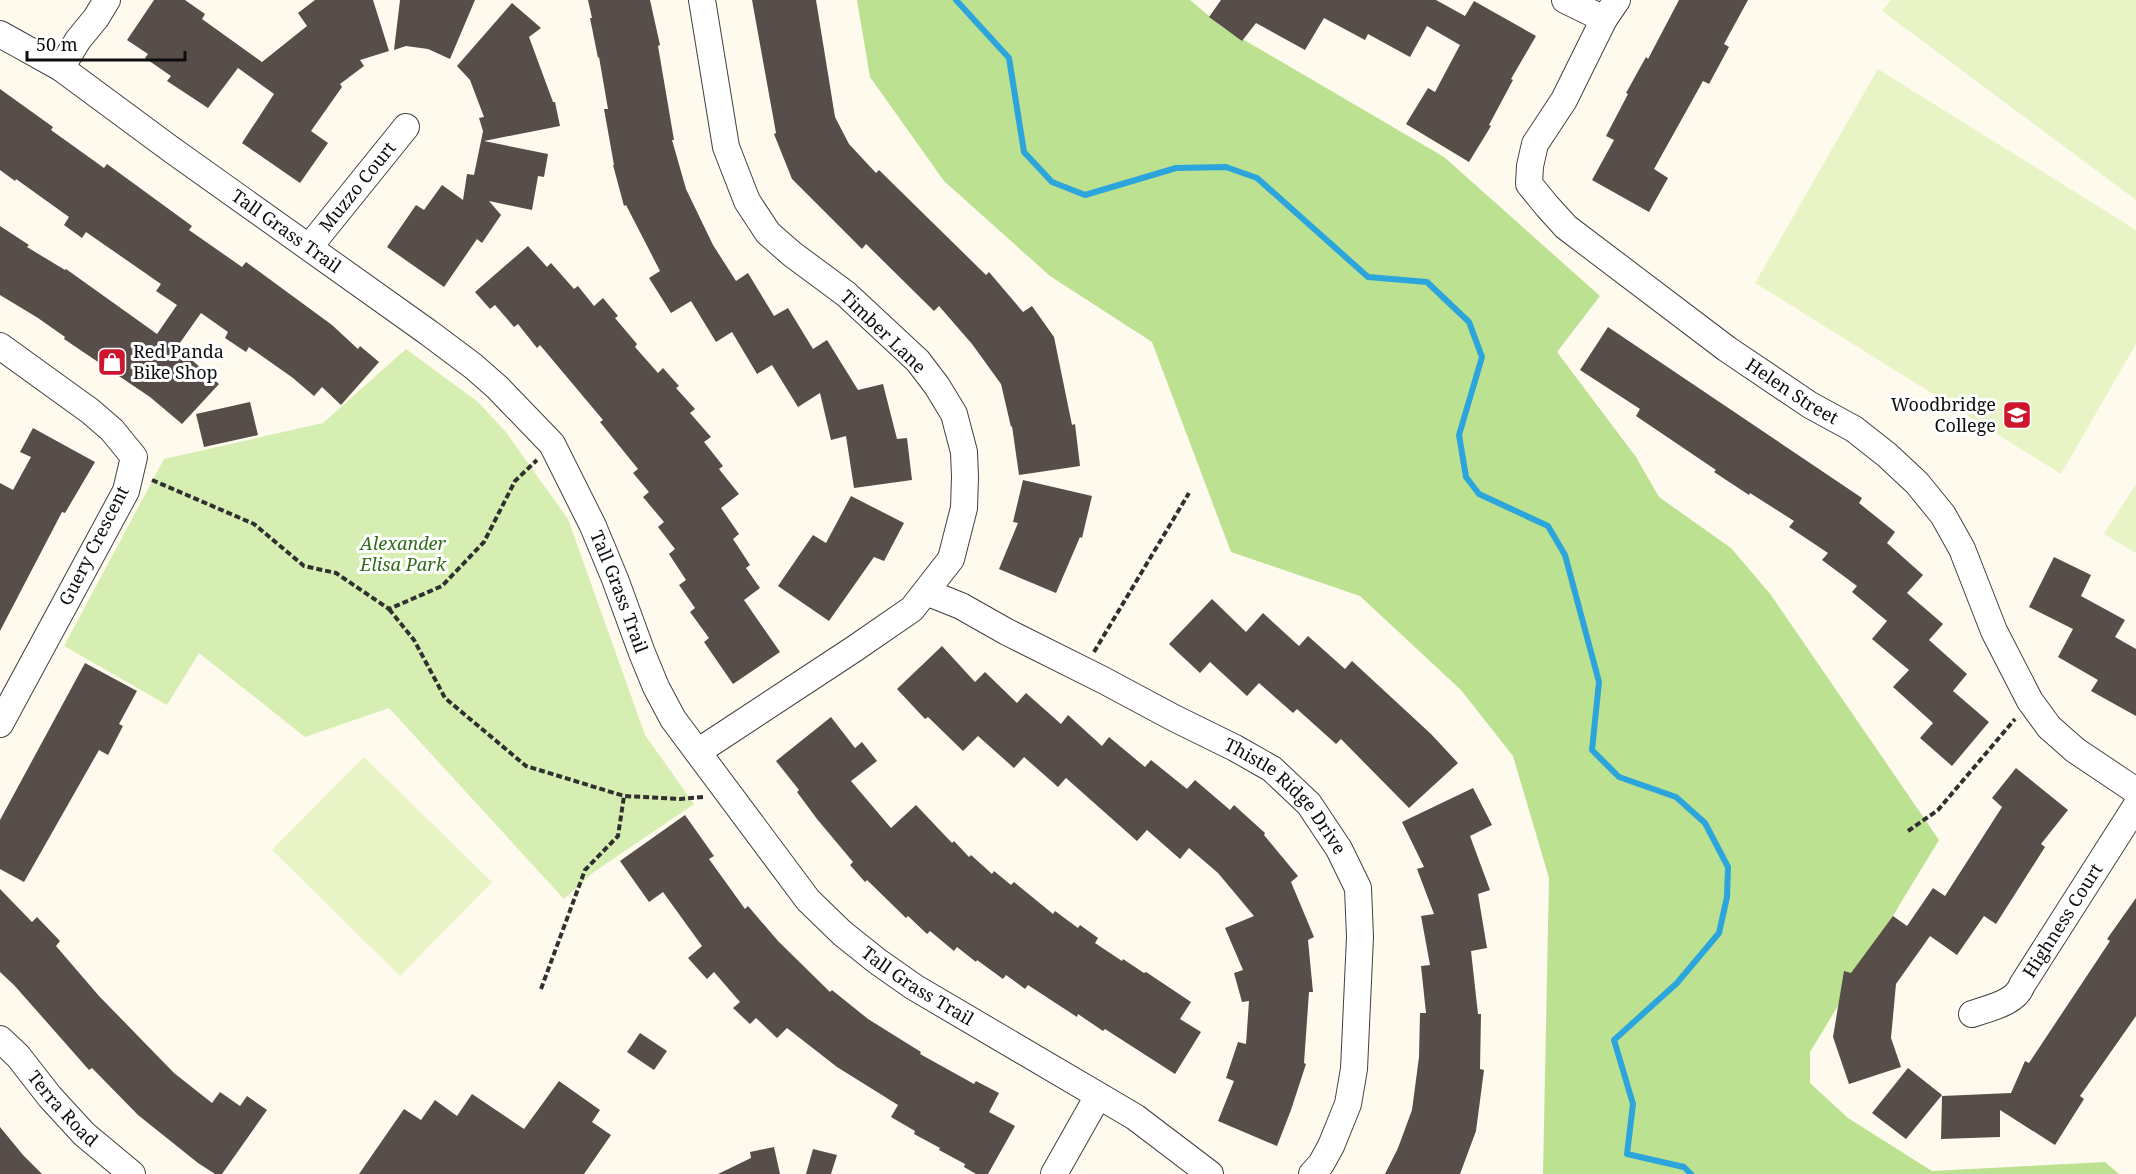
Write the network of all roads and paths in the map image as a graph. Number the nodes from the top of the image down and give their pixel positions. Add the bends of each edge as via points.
1 (107, 0) edge
2 (702, 0) edge
3 (1565, 0) edge
4 (1611, 9) edge
5 (0, 34) edge
6 (61, 68) junction
7 (406, 127) dead end
8 (310, 246) junction
9 (0, 346) edge
10 (552, 444) junction
11 (130, 471) junction
12 (1189, 493) dead end
13 (926, 592) junction
14 (389, 609) junction
15 (1083, 670) junction
16 (2030, 701) junction
17 (0, 724) edge
18 (699, 751) junction
19 (2136, 791) edge
20 (731, 795) junction
21 (624, 796) junction
22 (2136, 806) edge
23 (1908, 831) dead end
24 (541, 989) dead end
25 (1972, 1014) dead end
26 (0, 1039) edge
27 (1098, 1096) junction
28 (132, 1174) edge
29 (1054, 1174) edge
30 (1210, 1174) edge
31 (1312, 1174) edge

1 - 6 street
2 - 13 street, Timber Lane via 726,147 747,201 768,233 846,294 918,361 954,414 964,452 964,508 951,559
3 - 4 street
4 - 16 street, Helen Street via 1564,100 1535,144 1530,183 1566,227 1727,349 1810,405 1854,429 1917,483 1943,515 1962,549 1994,631
5 - 6 street, Tall Grass Trail
6 - 8 street, Tall Grass Trail
7 - 8 street, Muzzo Court
8 - 10 street, Tall Grass Trail via 473,366
9 - 11 street, Guery Crescent via 112,430 134,457
10 - 14 path via 515,481 484,542 442,586
10 - 18 street, Tall Grass Trail via 615,579 656,687 673,719
11 - 14 path via 254,524 304,566 336,573
11 - 17 street, Guery Crescent via 126,491
12 - 15 path
13 - 15 street, Thistle Ridge Drive via 961,606
13 - 18 street, Timber Lane via 912,609 889,626
14 - 21 path via 414,640 445,698 508,752 526,766
15 - 31 street, Thistle Ridge Drive via 1272,769 1309,804 1339,849 1358,888 1360,937 1354,1069 1348,1104 1331,1146
16 - 19 street, Helen Street via 2049,727 2075,750
16 - 23 path via 1938,810
18 - 20 street, Tall Grass Trail
20 - 21 path via 680,800
20 - 27 street, Tall Grass Trail via 808,900 842,933 914,987
21 - 24 path via 618,836 585,870
22 - 25 street, Highness Court via 2020,992
26 - 28 street, Terra Road via 84,1134
27 - 29 street
27 - 30 street, Tall Grass Trail via 1135,1117

